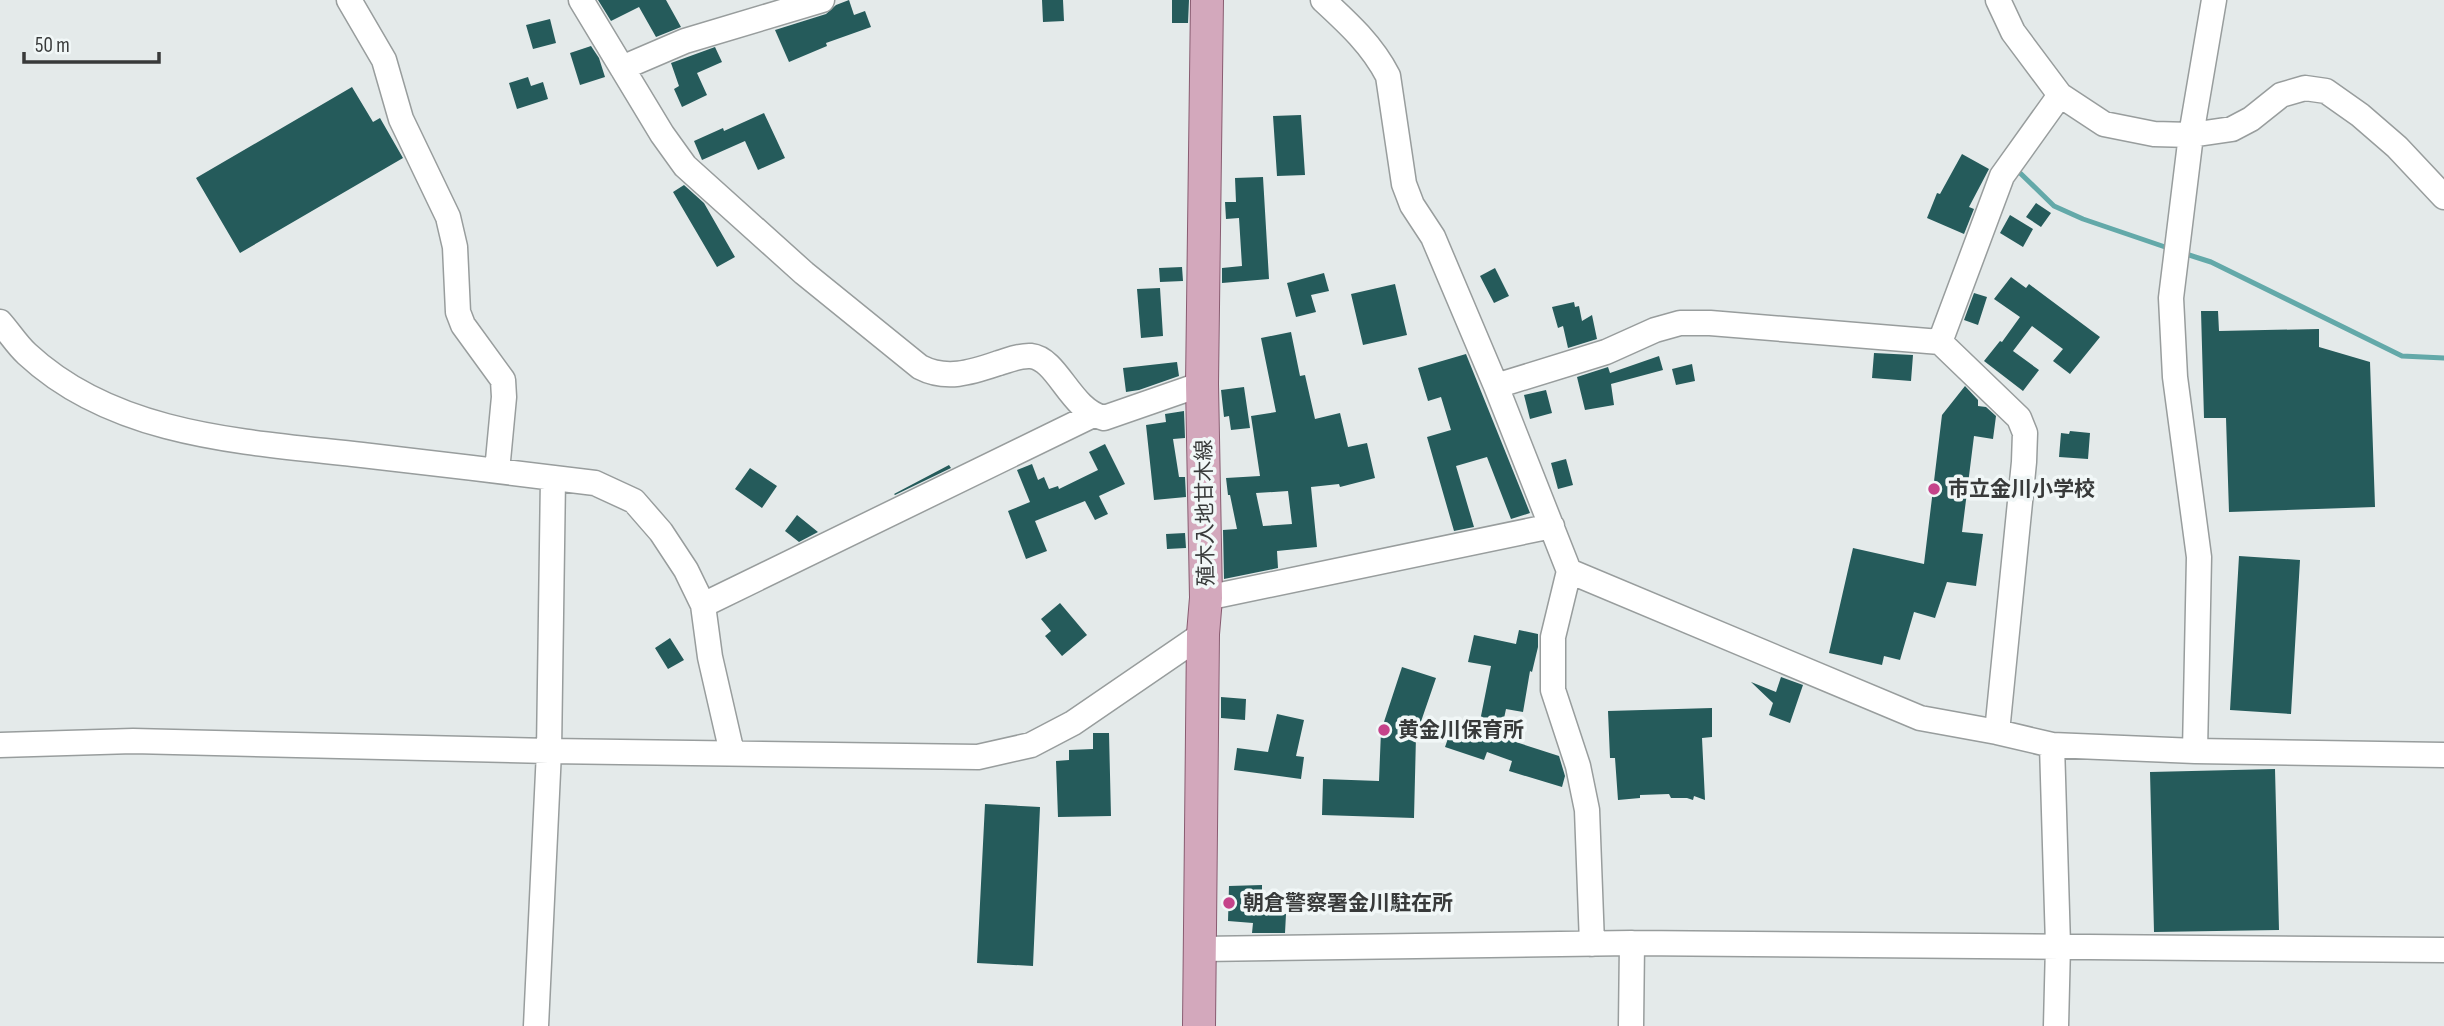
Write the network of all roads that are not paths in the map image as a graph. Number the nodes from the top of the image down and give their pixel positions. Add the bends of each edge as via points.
1 (349, 0) edge
2 (581, 0) edge
3 (822, 0) edge
4 (1207, 0) edge
5 (1323, 0) edge
6 (1998, 0) edge
7 (2214, 0) edge
8 (773, 7) edge
9 (622, 68) junction
10 (2060, 95) junction
11 (2190, 147) junction
12 (2444, 197) edge
13 (0, 322) edge
14 (1940, 342) junction
15 (1202, 384) junction
16 (1496, 386) junction
17 (1093, 415) junction
18 (497, 471) junction
19 (553, 478) junction
20 (1552, 526) junction
21 (1569, 571) junction
22 (1206, 598) junction
23 (703, 605) junction
24 (1203, 634) junction
25 (1997, 732) junction
26 (0, 745) edge
27 (2052, 746) junction
28 (549, 751) junction
29 (2196, 751) junction
30 (732, 753) junction
31 (2444, 755) edge
32 (1632, 943) junction
33 (1592, 944) junction
34 (2058, 945) junction
35 (1201, 949) junction
36 (2444, 950) edge
37 (536, 1026) edge
38 (1199, 1026) edge
39 (1631, 1026) edge
40 (2056, 1026) edge

1 - 18 street via 384,60 401,120 448,217 463,325 503,380
2 - 9 street
3 - 8 street
4 - 15 main road, 殖木入地甘木線
5 - 16 street via 1362,37 1388,76 1404,184 1433,237
6 - 10 street via 2013,32
7 - 11 street
8 - 9 street
9 - 17 street via 685,166 804,273 920,368 955,376 1033,356 1047,364
10 - 11 street via 2104,124
10 - 14 street via 2002,176
11 - 12 street via 2251,119 2281,95 2305,88 2326,91 2397,147
11 - 29 street via 2171,299 2175,377 2199,557
13 - 18 street via 25,353 55,377 100,403 150,421 226,440
14 - 16 street via 1680,323
14 - 25 street via 2019,418 2025,433
15 - 17 street via 1104,418
15 - 22 main road, 殖木入地甘木線
16 - 20 street
17 - 23 street
18 - 19 street
19 - 23 street via 595,482 634,501 662,531
19 - 28 street
20 - 21 street
20 - 22 street
21 - 25 street via 1920,718
21 - 33 street via 1553,637 1553,690 1587,810
22 - 24 main road, 殖木入地甘木線
23 - 30 street
24 - 30 street via 1073,723 1031,745 978,757
24 - 35 main road, 殖木入地甘木線
25 - 27 street
26 - 28 street via 133,741
27 - 29 street
27 - 34 street
28 - 30 street
28 - 37 street
29 - 31 street
32 - 33 street
32 - 34 street
32 - 39 street
33 - 35 street
34 - 36 street
34 - 40 street
35 - 38 main road, 殖木入地甘木線

